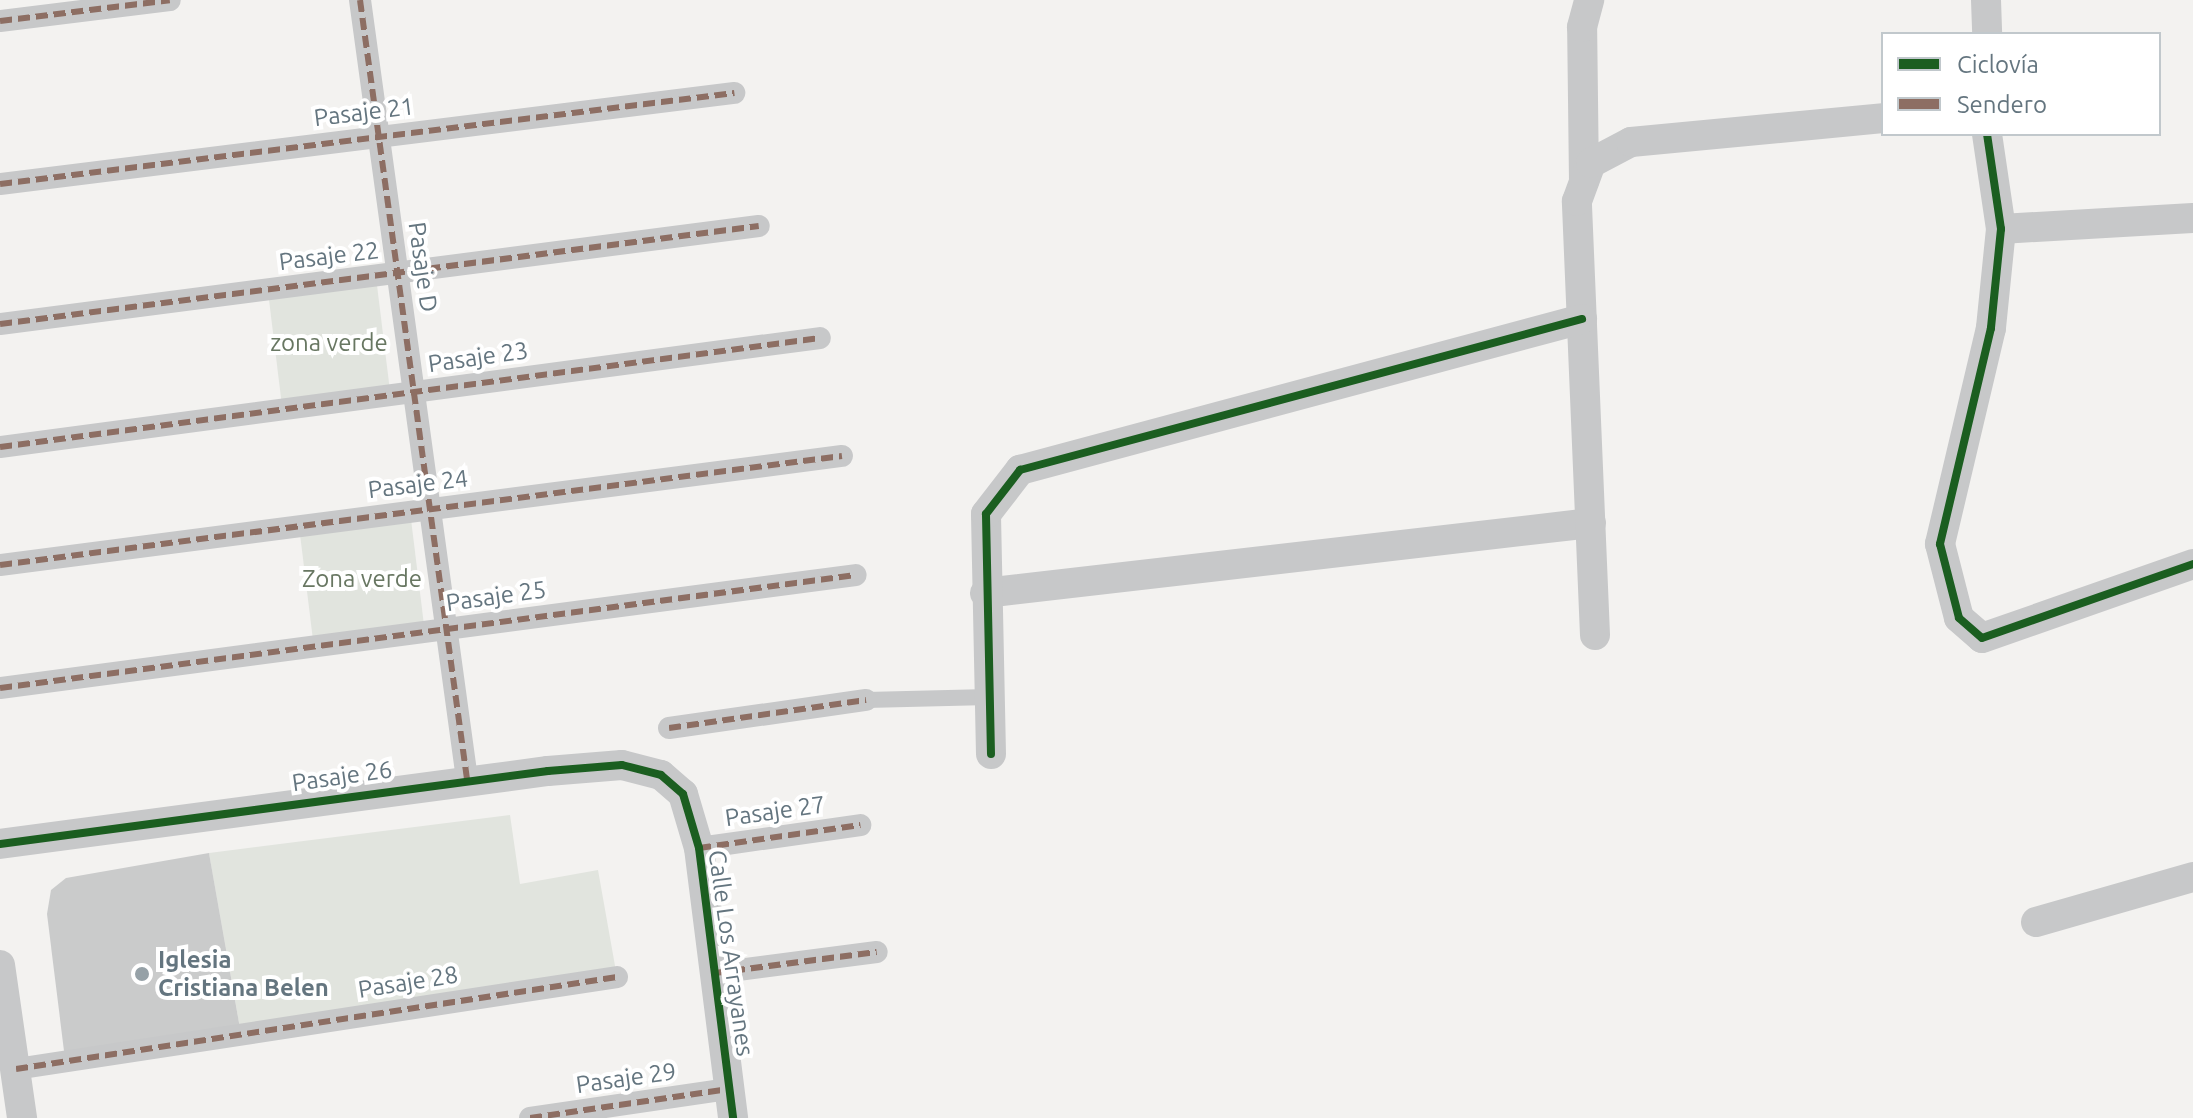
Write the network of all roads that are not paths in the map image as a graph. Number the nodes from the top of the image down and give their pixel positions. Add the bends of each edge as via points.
1 (170, 0) edge
2 (360, 0) edge
3 (1589, 0) edge
4 (1986, 0) edge
5 (0, 21) edge
6 (1987, 32) edge
7 (734, 93) dead end
8 (1881, 118) edge
9 (1987, 136) edge
10 (379, 137) junction
11 (1584, 182) junction
12 (0, 184) edge
13 (2193, 218) edge
14 (759, 226) dead end
15 (2001, 229) junction
16 (398, 274) junction
17 (1582, 319) junction
18 (0, 324) edge
19 (820, 338) dead end
20 (414, 392) junction
21 (0, 447) edge
22 (842, 456) dead end
23 (430, 509) junction
24 (1591, 523) junction
25 (2193, 564) edge
26 (0, 565) edge
27 (856, 575) dead end
28 (985, 593) junction
29 (446, 629) junction
30 (1595, 635) dead end
31 (0, 688) edge
32 (989, 697) junction
33 (866, 700) joint
34 (669, 728) dead end
35 (991, 754) dead end
36 (467, 779) junction
37 (683, 794) joint
38 (860, 825) dead end
39 (0, 844) edge
40 (699, 848) junction
41 (2193, 877) edge
42 (2036, 922) dead end
43 (877, 952) dead end
44 (0, 965) edge
45 (715, 973) junction
46 (617, 977) dead end
47 (16, 1069) junction
48 (731, 1104) edge
49 (22, 1118) edge
50 (530, 1118) edge

1 - 5 street
2 - 10 street, Pasaje D
3 - 11 street via 1582,27
4 - 6 street
7 - 10 street, Pasaje 21
8 - 11 street via 1631,142 1591,163
9 - 15 street
10 - 12 street, Pasaje 21
10 - 16 street, Pasaje D
11 - 17 street via 1577,201
13 - 15 street
14 - 16 street, Pasaje 22
15 - 25 street via 1991,328 1940,544 1959,618 1982,638
16 - 18 street, Pasaje 22
16 - 20 street, Pasaje D
17 - 24 street
17 - 28 street via 1020,470 986,514
19 - 20 street, Pasaje 23
20 - 21 street, Pasaje 23
20 - 23 street, Pasaje D
22 - 23 street, Pasaje 24
23 - 26 street, Pasaje 24
23 - 29 street, Pasaje D
24 - 28 street
24 - 30 street
27 - 29 street, Pasaje 25
28 - 32 street
29 - 31 street, Pasaje 25
29 - 36 street, Pasaje D
32 - 33 lane
32 - 35 street
33 - 34 street
36 - 37 street, Pasaje 26 via 622,765 661,775
36 - 39 street, Pasaje 26
37 - 40 street, Calle Los Arrayanes
38 - 40 street, Pasaje 27
40 - 45 street, Calle Los Arrayanes
41 - 42 street
43 - 45 street
44 - 47 street
45 - 48 street, Calle Los Arrayanes
46 - 47 street, Pasaje 28
47 - 49 street
48 - 50 street, Pasaje 29

